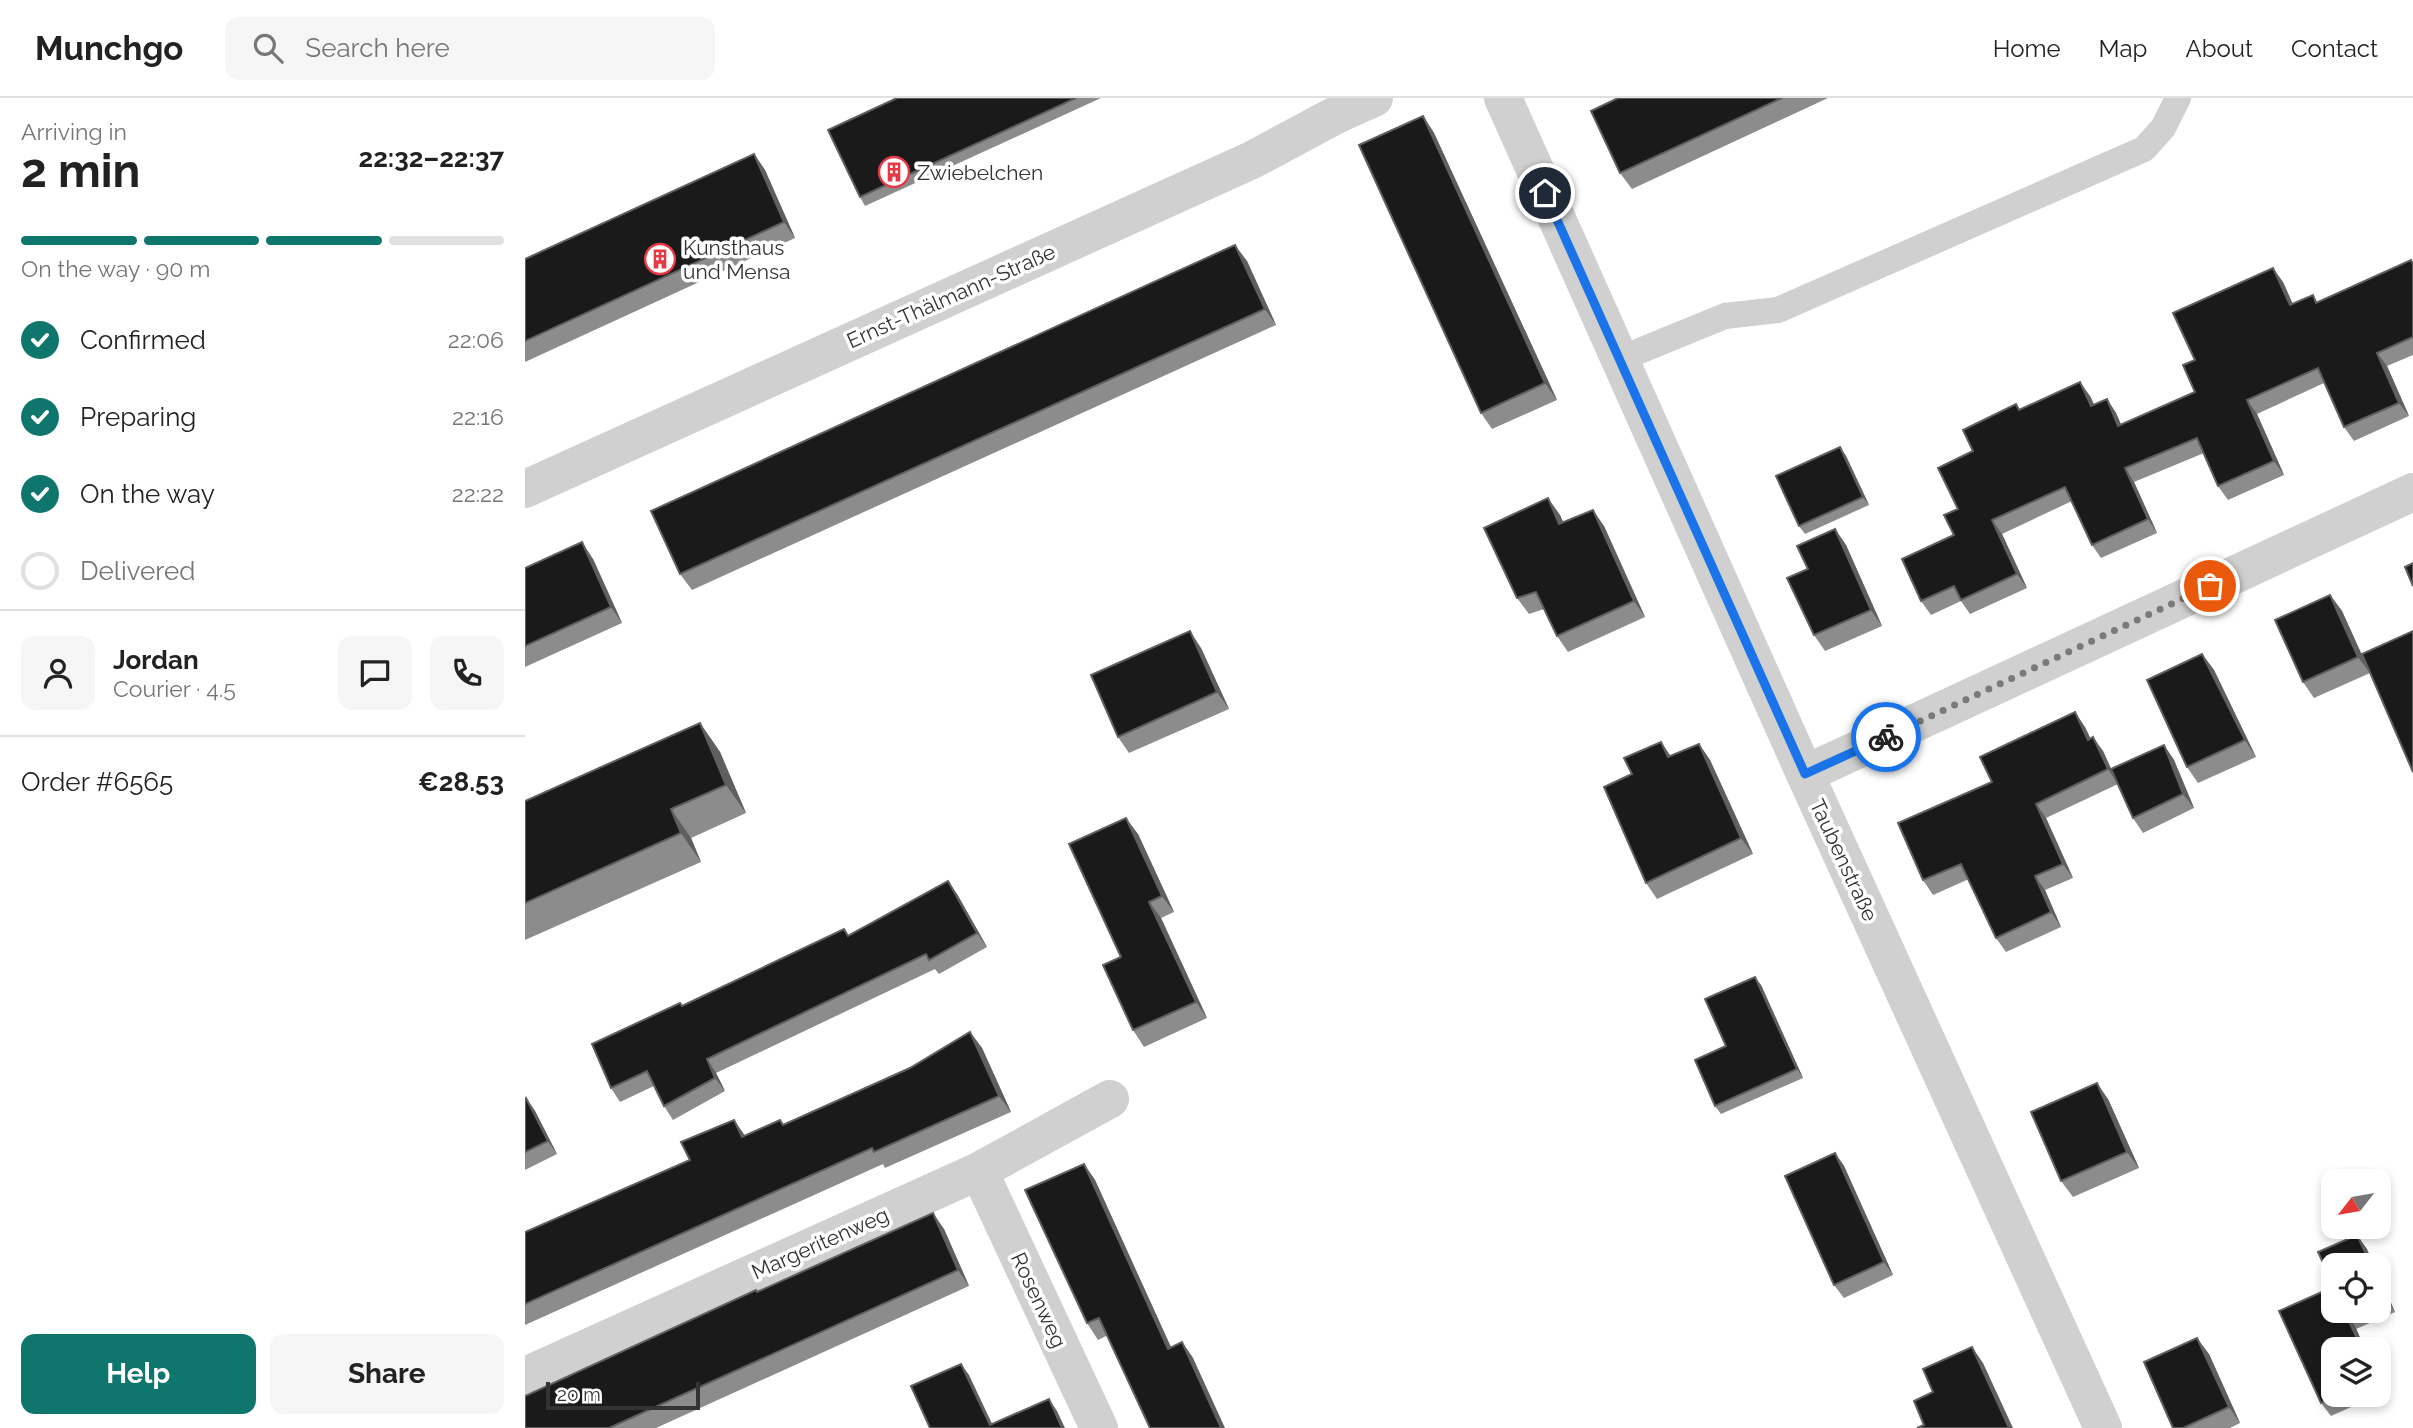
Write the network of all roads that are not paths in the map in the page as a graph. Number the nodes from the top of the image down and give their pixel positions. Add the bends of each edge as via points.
1 (1374, 98) edge
2 (1503, 98) edge
3 (2178, 98) edge
4 (1620, 359) junction
5 (525, 489) edge
6 (2413, 492) edge
7 (1805, 774) junction
8 (1110, 1099) dead end
9 (979, 1171) junction
10 (525, 1376) edge
11 (1099, 1428) edge
12 (2103, 1428) edge

1 - 5 street, Ernst-Thälmann-Straße via 1252,160
2 - 4 street, Taubenstraße
3 - 4 lane via 2163,128 2144,149 1778,310 1725,316
4 - 7 street, Taubenstraße
6 - 7 street
7 - 12 street, Taubenstraße
8 - 9 street, Margeritenweg
9 - 10 street, Margeritenweg
9 - 11 street, Rosenweg

